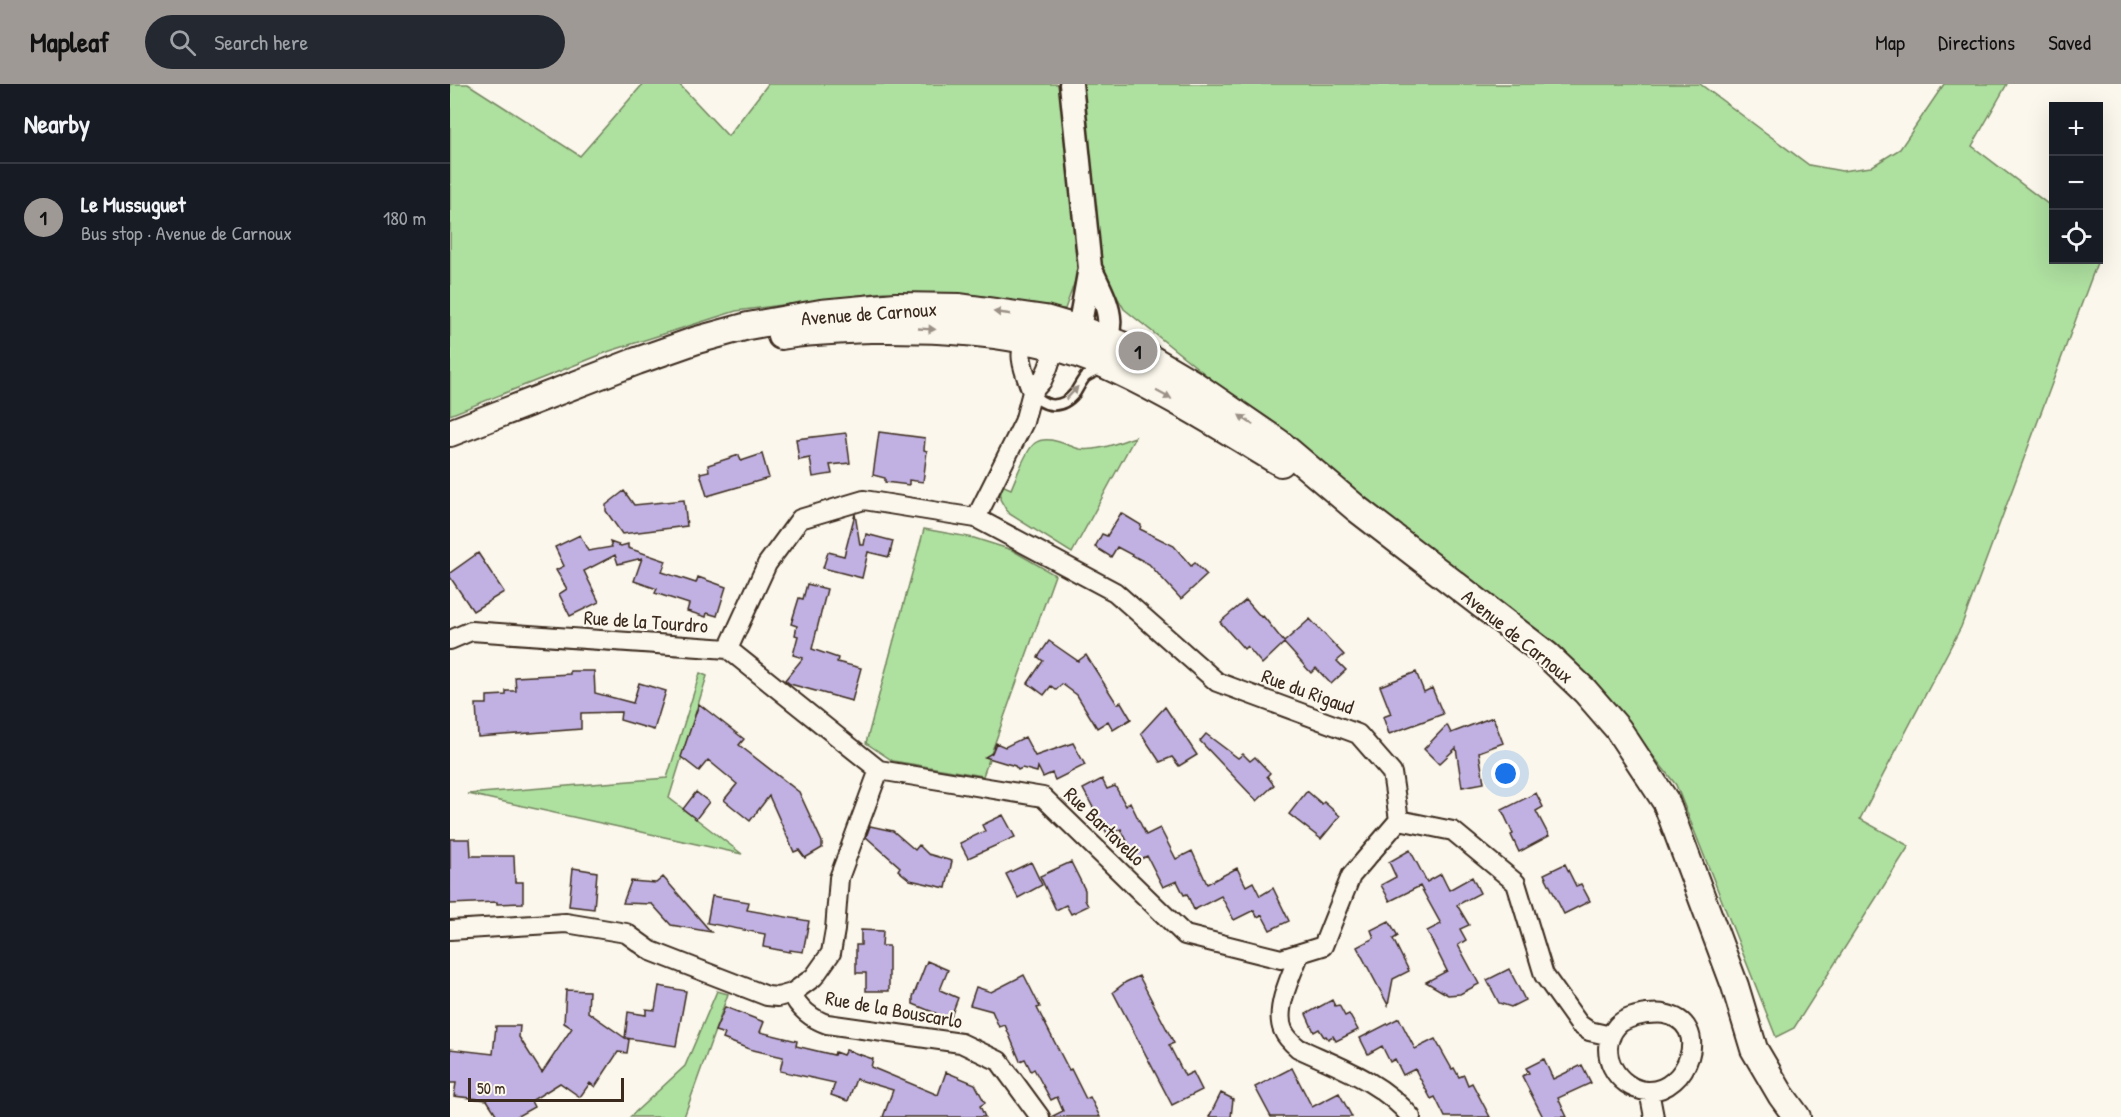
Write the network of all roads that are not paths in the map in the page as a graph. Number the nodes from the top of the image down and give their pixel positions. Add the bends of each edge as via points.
1 (1071, 84) edge
2 (1090, 268) junction
3 (1045, 319) junction
4 (1079, 329) junction
5 (1106, 339) junction
6 (1023, 341) junction
7 (1052, 347) junction
8 (1083, 357) junction
9 (1112, 368) junction
10 (1032, 392) junction
11 (450, 432) edge
12 (450, 450) edge
13 (1357, 509) junction
14 (976, 518) junction
15 (450, 640) edge
16 (728, 649) junction
17 (879, 770) junction
18 (1399, 820) junction
19 (450, 930) edge
20 (1300, 953) junction
21 (1735, 986) junction
22 (792, 993) junction
23 (1611, 1036) junction
24 (1649, 1091) junction
25 (1040, 1117) edge
26 (1411, 1117) edge
27 (1654, 1117) edge
28 (1797, 1117) edge
29 (1817, 1117) edge

1 - 2 street
2 - 4 street
2 - 5 street via 1109,313
3 - 4 main road, Avenue de Carnoux
3 - 6 street
3 - 7 street
3 -> 11 main road, Avenue de Carnoux via 960,307 896,306 821,313 748,326 636,361
4 - 5 main road, Avenue de Carnoux
4 - 8 street
5 - 8 street
13 -> 5 main road, Avenue de Carnoux via 1278,442 1192,383 1138,351
6 - 7 main road, Avenue de Carnoux
6 - 10 street via 1022,365
12 -> 6 main road, Avenue de Carnoux via 694,356 791,334 922,328
7 - 8 main road, Avenue de Carnoux
7 - 10 street via 1048,368
8 - 9 main road, Avenue de Carnoux
10 -> 9 lane via 1045,405 1054,405 1073,395 1091,373
9 -> 13 main road, Avenue de Carnoux via 1204,417
10 - 14 street via 1024,422
13 - 21 main road, Avenue de Carnoux via 1547,655 1618,729 1666,802
14 - 16 street, Rue de la Tourdro via 864,500 800,519 767,564
14 - 18 street, Rue du Rigaud via 1115,592 1217,682 1358,734 1392,773
15 - 16 street, Rue de la Tourdro via 471,631
16 - 17 street
17 - 20 street, Rue Bartavello via 1043,797 1185,935 1281,959
17 - 22 street via 839,878 831,953 814,977
18 - 20 street via 1351,876 1323,946
18 - 23 street via 1453,831 1516,883 1544,975 1579,1024 1589,1031
19 - 22 street via 566,923 626,933 651,951 767,996
20 - 26 street via 1284,994 1282,1029 1298,1048 1377,1086
21 - 28 main road, Avenue de Carnoux via 1754,1049
21 - 29 main road, Avenue de Carnoux via 1772,1054
22 - 25 street, Rue de la Bouscarlo via 803,1010 827,1024 961,1043 999,1061
23 - 24 street via 1610,1063 1619,1079 1633,1089
23 - 24 street via 1618,1025 1646,1014 1664,1014 1679,1020 1689,1030 1693,1044 1677,1078 1664,1088
24 - 27 street

